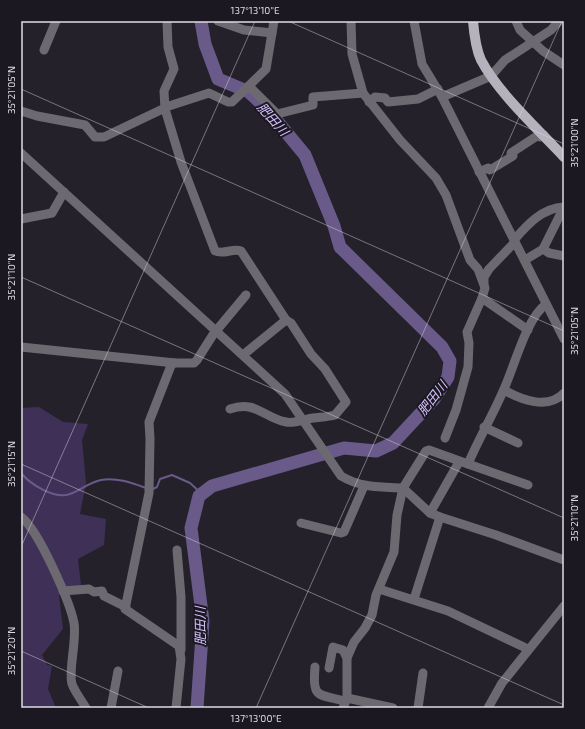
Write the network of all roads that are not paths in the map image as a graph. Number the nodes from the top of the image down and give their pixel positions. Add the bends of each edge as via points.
1 (56, 21) edge
2 (167, 21) edge
3 (218, 21) edge
4 (274, 21) edge
5 (351, 21) edge
6 (414, 21) edge
7 (473, 21) edge
8 (516, 21) edge
9 (559, 21) edge
10 (272, 33) junction
11 (534, 41) junction
12 (44, 50) dead end
13 (564, 65) edge
14 (491, 76) junction
15 (249, 86) junction
16 (363, 93) junction
17 (440, 93) junction
18 (369, 102) junction
19 (165, 109) junction
20 (21, 111) edge
21 (544, 135) junction
22 (21, 153) edge
23 (564, 157) edge
24 (479, 172) junction
25 (64, 192) junction
26 (564, 207) edge
27 (21, 219) edge
28 (514, 241) junction
29 (543, 249) junction
30 (564, 256) edge
31 (525, 260) junction
32 (484, 284) junction
33 (246, 295) dead end
34 (482, 298) junction
35 (546, 304) junction
36 (286, 320) junction
37 (216, 330) junction
38 (528, 330) junction
39 (564, 340) edge
40 (21, 347) edge
41 (243, 355) junction
42 (175, 363) junction
43 (504, 390) junction
44 (564, 393) edge
45 (230, 409) dead end
46 (304, 419) junction
47 (484, 427) junction
48 (445, 438) dead end
49 (518, 443) dead end
50 (464, 463) junction
51 (528, 485) dead end
52 (364, 486) junction
53 (403, 488) junction
54 (430, 513) junction
55 (21, 517) edge
56 (440, 518) junction
57 (301, 523) dead end
58 (177, 550) dead end
59 (564, 560) edge
60 (379, 589) junction
61 (62, 591) junction
62 (414, 599) junction
63 (564, 606) edge
64 (126, 607) junction
65 (528, 649) junction
66 (181, 651) junction
67 (347, 658) junction
68 (315, 667) dead end
69 (329, 668) dead end
70 (118, 671) dead end
71 (423, 673) dead end
72 (345, 702) edge
73 (384, 707) edge
74 (490, 707) edge
75 (86, 708) edge
76 (111, 708) edge
77 (176, 708) edge
78 (393, 708) edge
79 (418, 708) edge

1 - 12 street
2 - 19 street via 168,47 174,69 164,91
3 - 10 street via 244,30
4 - 10 street
5 - 16 street via 352,54
6 - 17 street via 422,64
7 - 14 main road via 476,44
8 - 11 street via 520,30
9 - 11 street via 551,30
10 - 15 street via 266,69
11 - 13 street via 543,51
11 - 14 street via 505,60
14 - 17 street
14 - 21 main road
15 - 16 street via 277,114 313,105 313,97
15 - 19 street via 232,102 209,93
16 - 18 street
17 - 18 street via 418,99 388,102 385,98 376,97
17 - 24 street
18 - 32 street via 436,178 446,195 470,260 478,269
19 - 20 street via 104,137 95,137 85,125
19 - 36 street via 181,162 215,251 220,254 242,251
21 - 23 main road
21 - 24 street via 537,136 511,153 513,156 496,168
22 - 25 street
24 - 28 street
25 - 27 street via 52,214
25 - 37 street
26 - 28 street via 555,208 535,218
26 - 29 street
28 - 31 street
28 - 32 street via 489,269 484,277
29 - 30 street
29 - 31 street
31 - 35 street
32 - 34 street
33 - 37 street
34 - 38 street
34 - 48 street via 467,332 468,367
35 - 38 street via 533,319
35 - 39 street
36 - 41 street
36 - 46 street via 291,323 311,354 325,369 346,402 335,415
37 - 41 street
37 - 42 street via 194,363
38 - 43 street
40 - 42 street
41 - 46 street via 285,394
42 - 64 street via 172,363 149,422 149,493
43 - 44 street via 531,402 551,400
43 - 47 street
45 - 46 street via 250,406 286,422 293,423
46 - 52 street via 341,476 352,483
47 - 49 street
47 - 50 street
50 - 51 street
50 - 53 street via 426,451
50 - 54 street
52 - 53 street
52 - 57 street via 344,532
53 - 54 street
53 - 60 street via 397,515 394,552
54 - 56 street
55 - 61 street via 41,544
56 - 59 street via 489,532
56 - 62 street
58 - 66 street via 181,596
60 - 62 street
60 - 67 street via 366,628 354,642
61 - 64 street via 89,588 94,592 102,591 104,596
61 - 75 street via 74,622 76,639 72,684
62 - 65 street via 448,611
63 - 65 street
64 - 66 street via 129,613 174,641
65 - 74 street via 502,684
66 - 77 street
67 - 69 street via 343,650 333,647
67 - 72 street
68 - 72 street via 313,684 317,692
70 - 76 street
71 - 79 street
72 - 73 street
73 - 78 street

